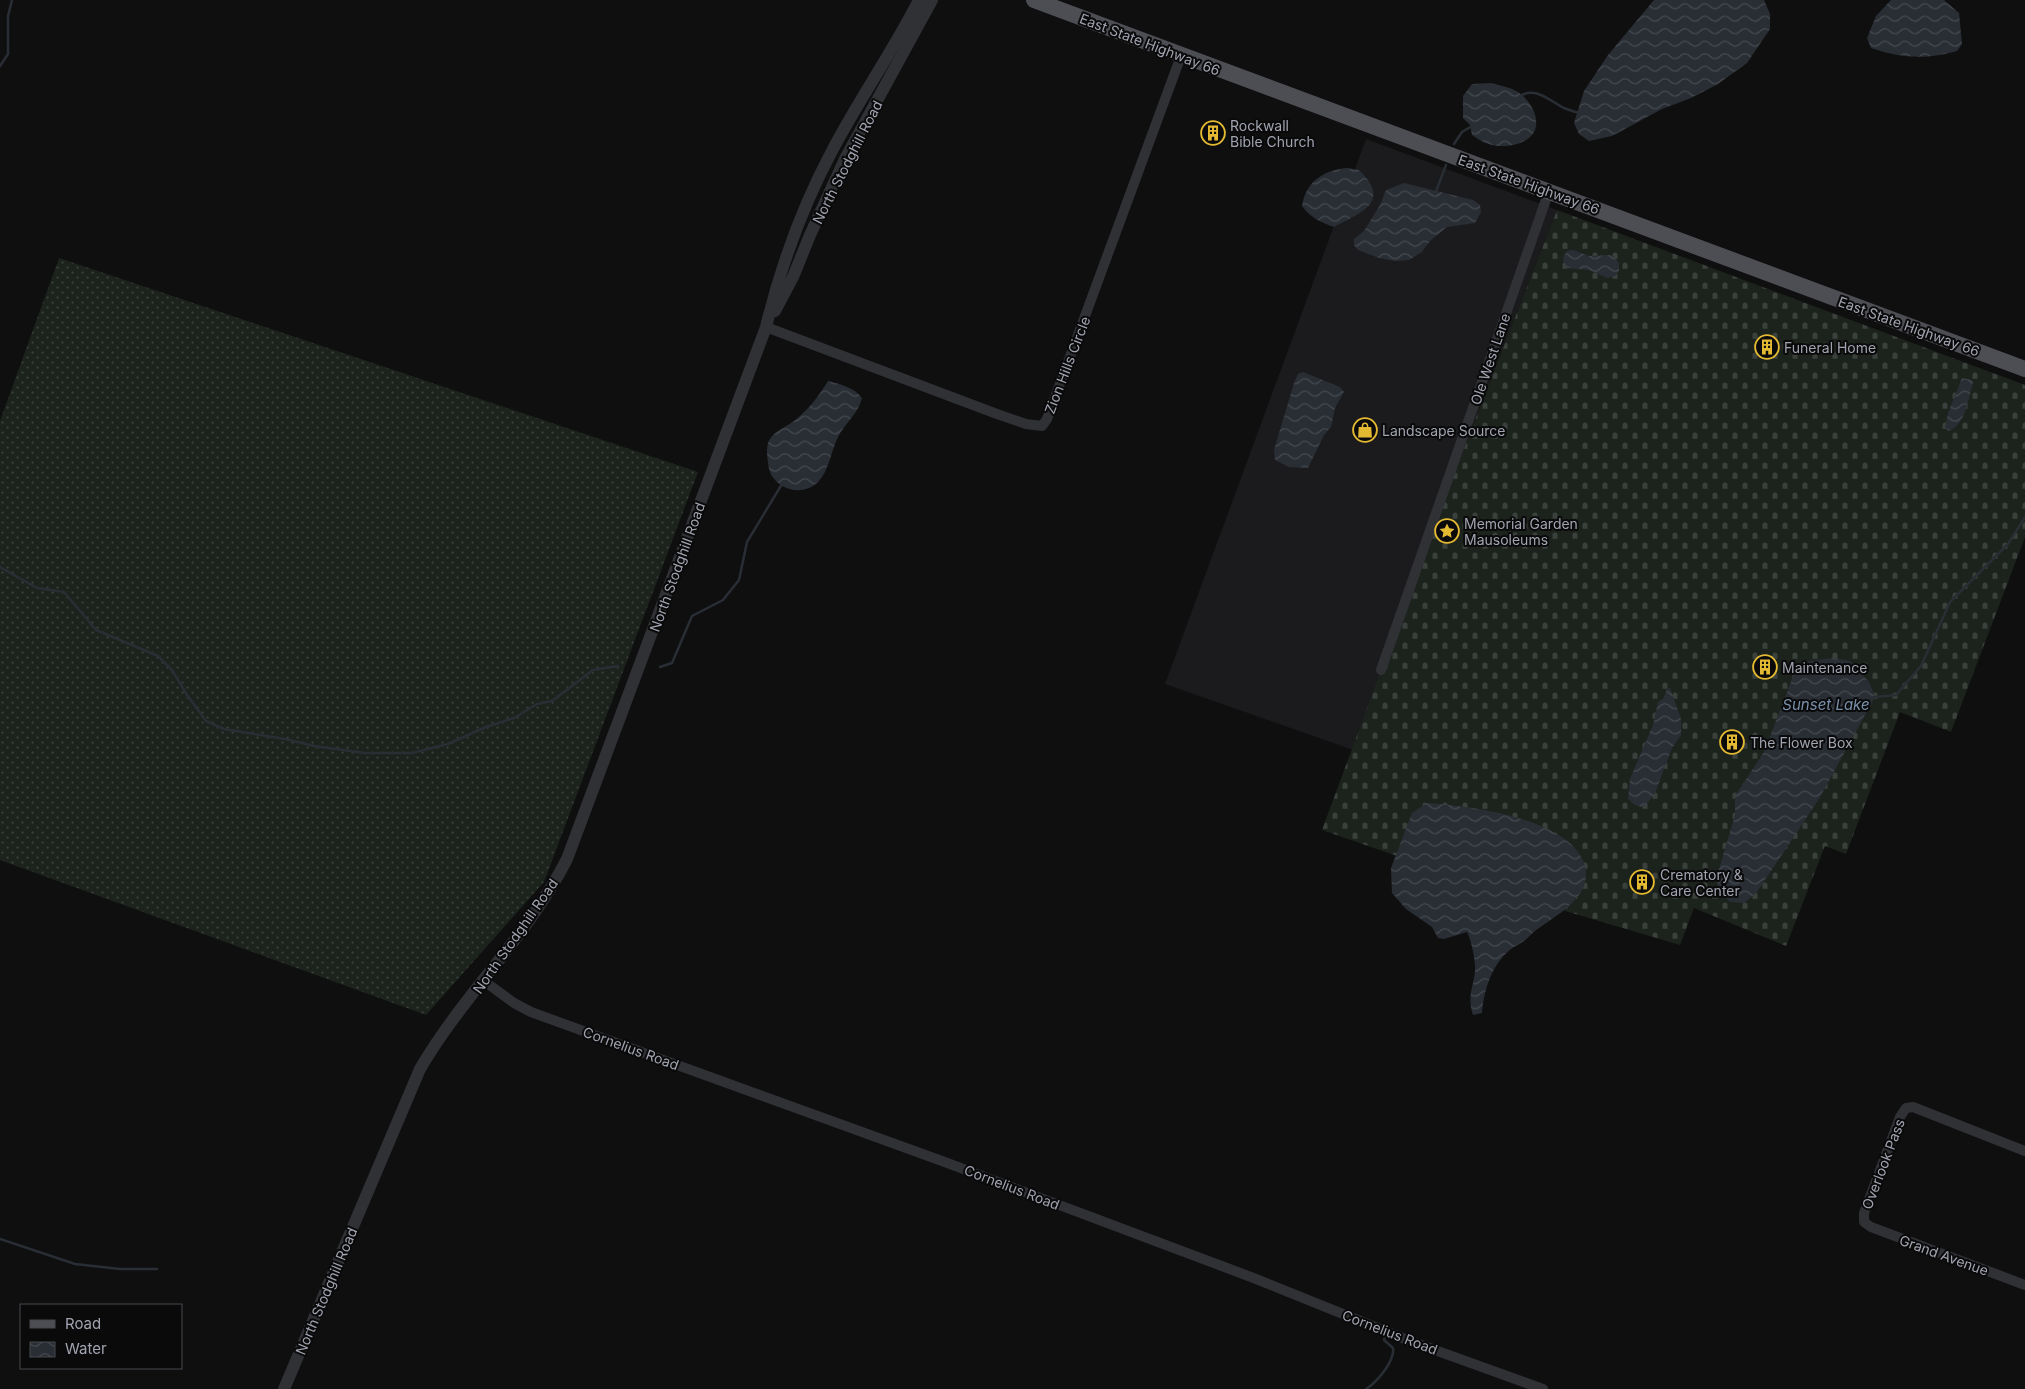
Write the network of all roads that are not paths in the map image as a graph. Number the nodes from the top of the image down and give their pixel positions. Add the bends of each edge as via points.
1 (919, 0) edge
2 (932, 0) edge
3 (1034, 0) edge
4 (1182, 56) junction
5 (1549, 191) junction
6 (766, 327) junction
7 (2025, 369) edge
8 (1381, 670) dead end
9 (484, 981) junction
10 (2025, 1151) edge
11 (1864, 1222) joint
12 (2025, 1286) edge
13 (284, 1389) edge
14 (1543, 1389) edge

1 - 6 street, North Stodghill Road via 818,178 777,280
2 - 6 street, North Stodghill Road via 845,159 793,277
3 - 4 main road, East State Highway 66
4 - 5 main road, East State Highway 66
4 - 6 street, Zion Hills Circle via 1048,419 1042,426 997,414
5 - 7 main road, East State Highway 66
5 - 8 street, Ole West Lane
6 - 9 street, North Stodghill Road via 570,850 537,910
9 - 13 street, North Stodghill Road via 420,1069
9 - 14 street, Cornelius Road via 531,1012 934,1158
10 - 11 street, Overlook Pass via 1913,1107 1906,1108 1900,1116 1864,1213
11 - 12 street, Grand Avenue via 1881,1232

